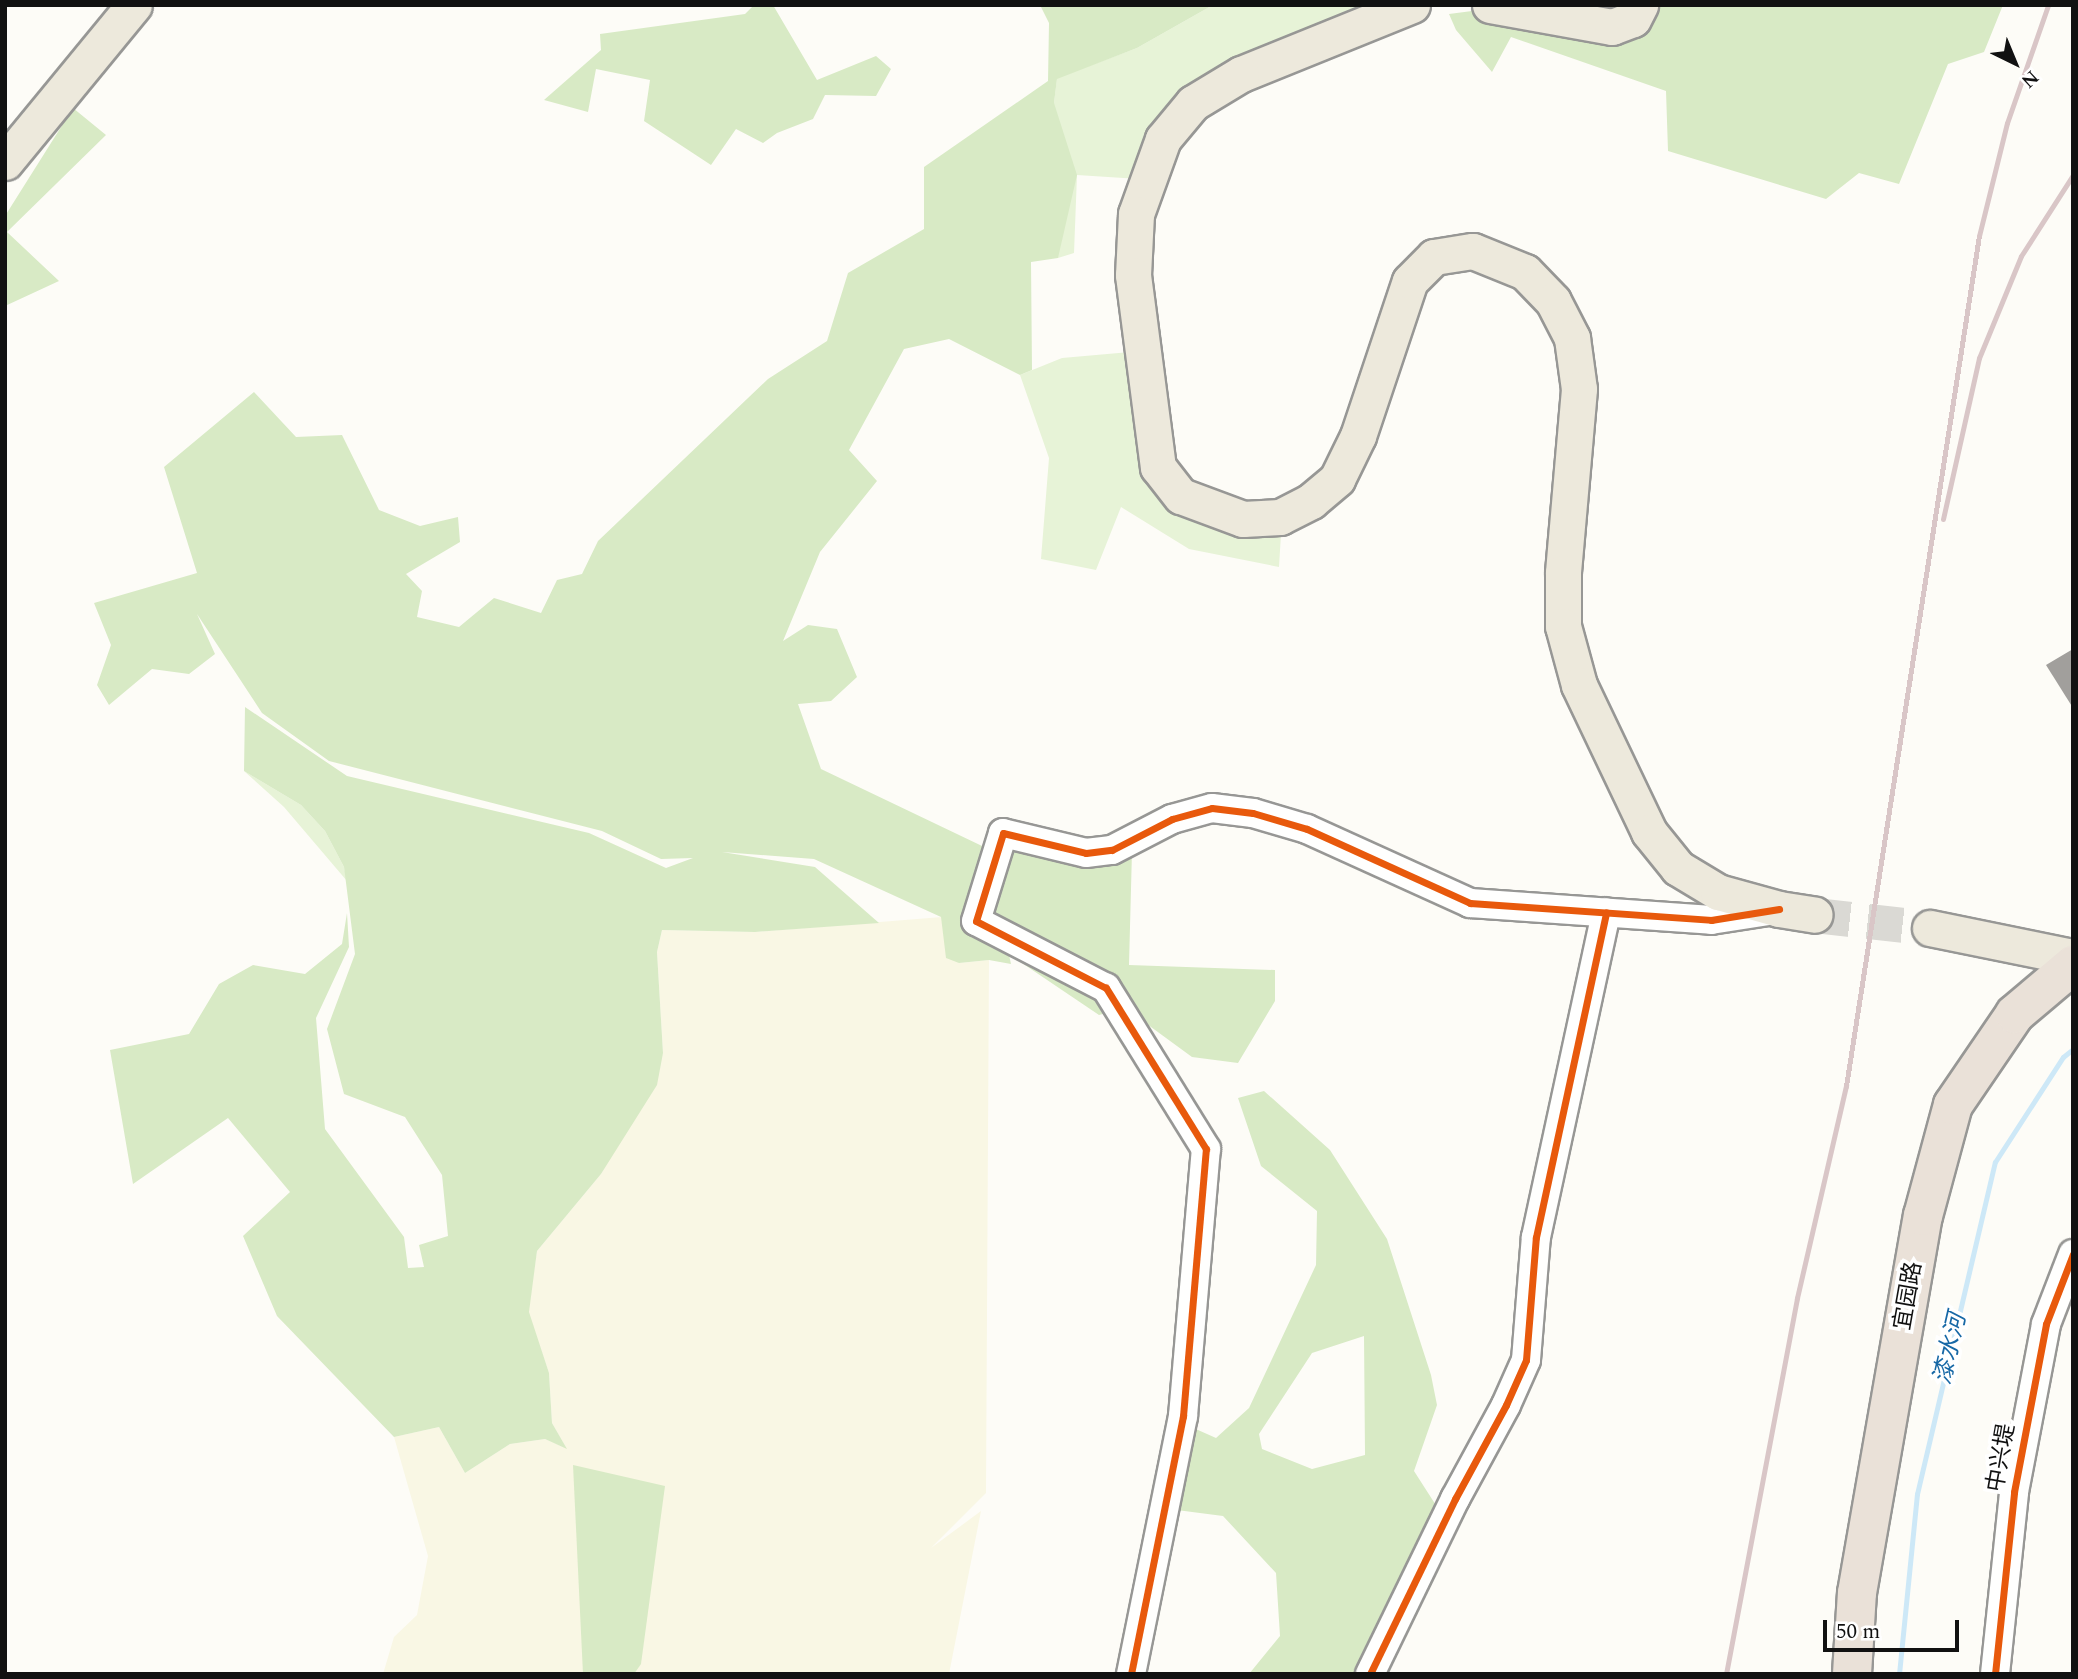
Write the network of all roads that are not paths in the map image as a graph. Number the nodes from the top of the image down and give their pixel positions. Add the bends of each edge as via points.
1 (134, 5) edge
2 (1412, 5) edge
3 (1490, 5) edge
4 (1640, 5) edge
5 (5, 162) edge
6 (1779, 909) junction
7 (1606, 912) junction
8 (1815, 915) tunnel mouth
9 (1930, 928) tunnel mouth
10 (2073, 957) edge
11 (2073, 965) edge
12 (2073, 1254) edge
13 (1132, 1674) edge
14 (1370, 1674) edge
15 (1852, 1674) edge
16 (1995, 1674) edge

1 - 5 main road
2 - 6 main road via 1241,74 1193,103 1163,139 1136,214 1133,275 1158,467 1181,496 1243,519 1280,517 1337,479 1358,436 1410,281 1434,257 1473,251 1525,272 1553,301 1572,338 1579,389 1563,573 1563,626 1579,685 1649,832 1678,868 1718,892
3 - 4 main road via 1612,27 1633,19
6 - 7 street via 1711,920
6 - 8 main road
7 - 13 street via 1470,903 1307,829 1253,813 1212,808 1171,819 1112,850 1086,853 1003,833 976,920 1106,988 1206,1149 1183,1416
7 - 14 street via 1536,1237 1526,1360
9 - 10 main road
11 - 15 highway, 宜园路 via 2015,1014 1953,1105 1923,1216 1857,1593
12 - 16 street, 中兴堤 via 2046,1324 2014,1492

